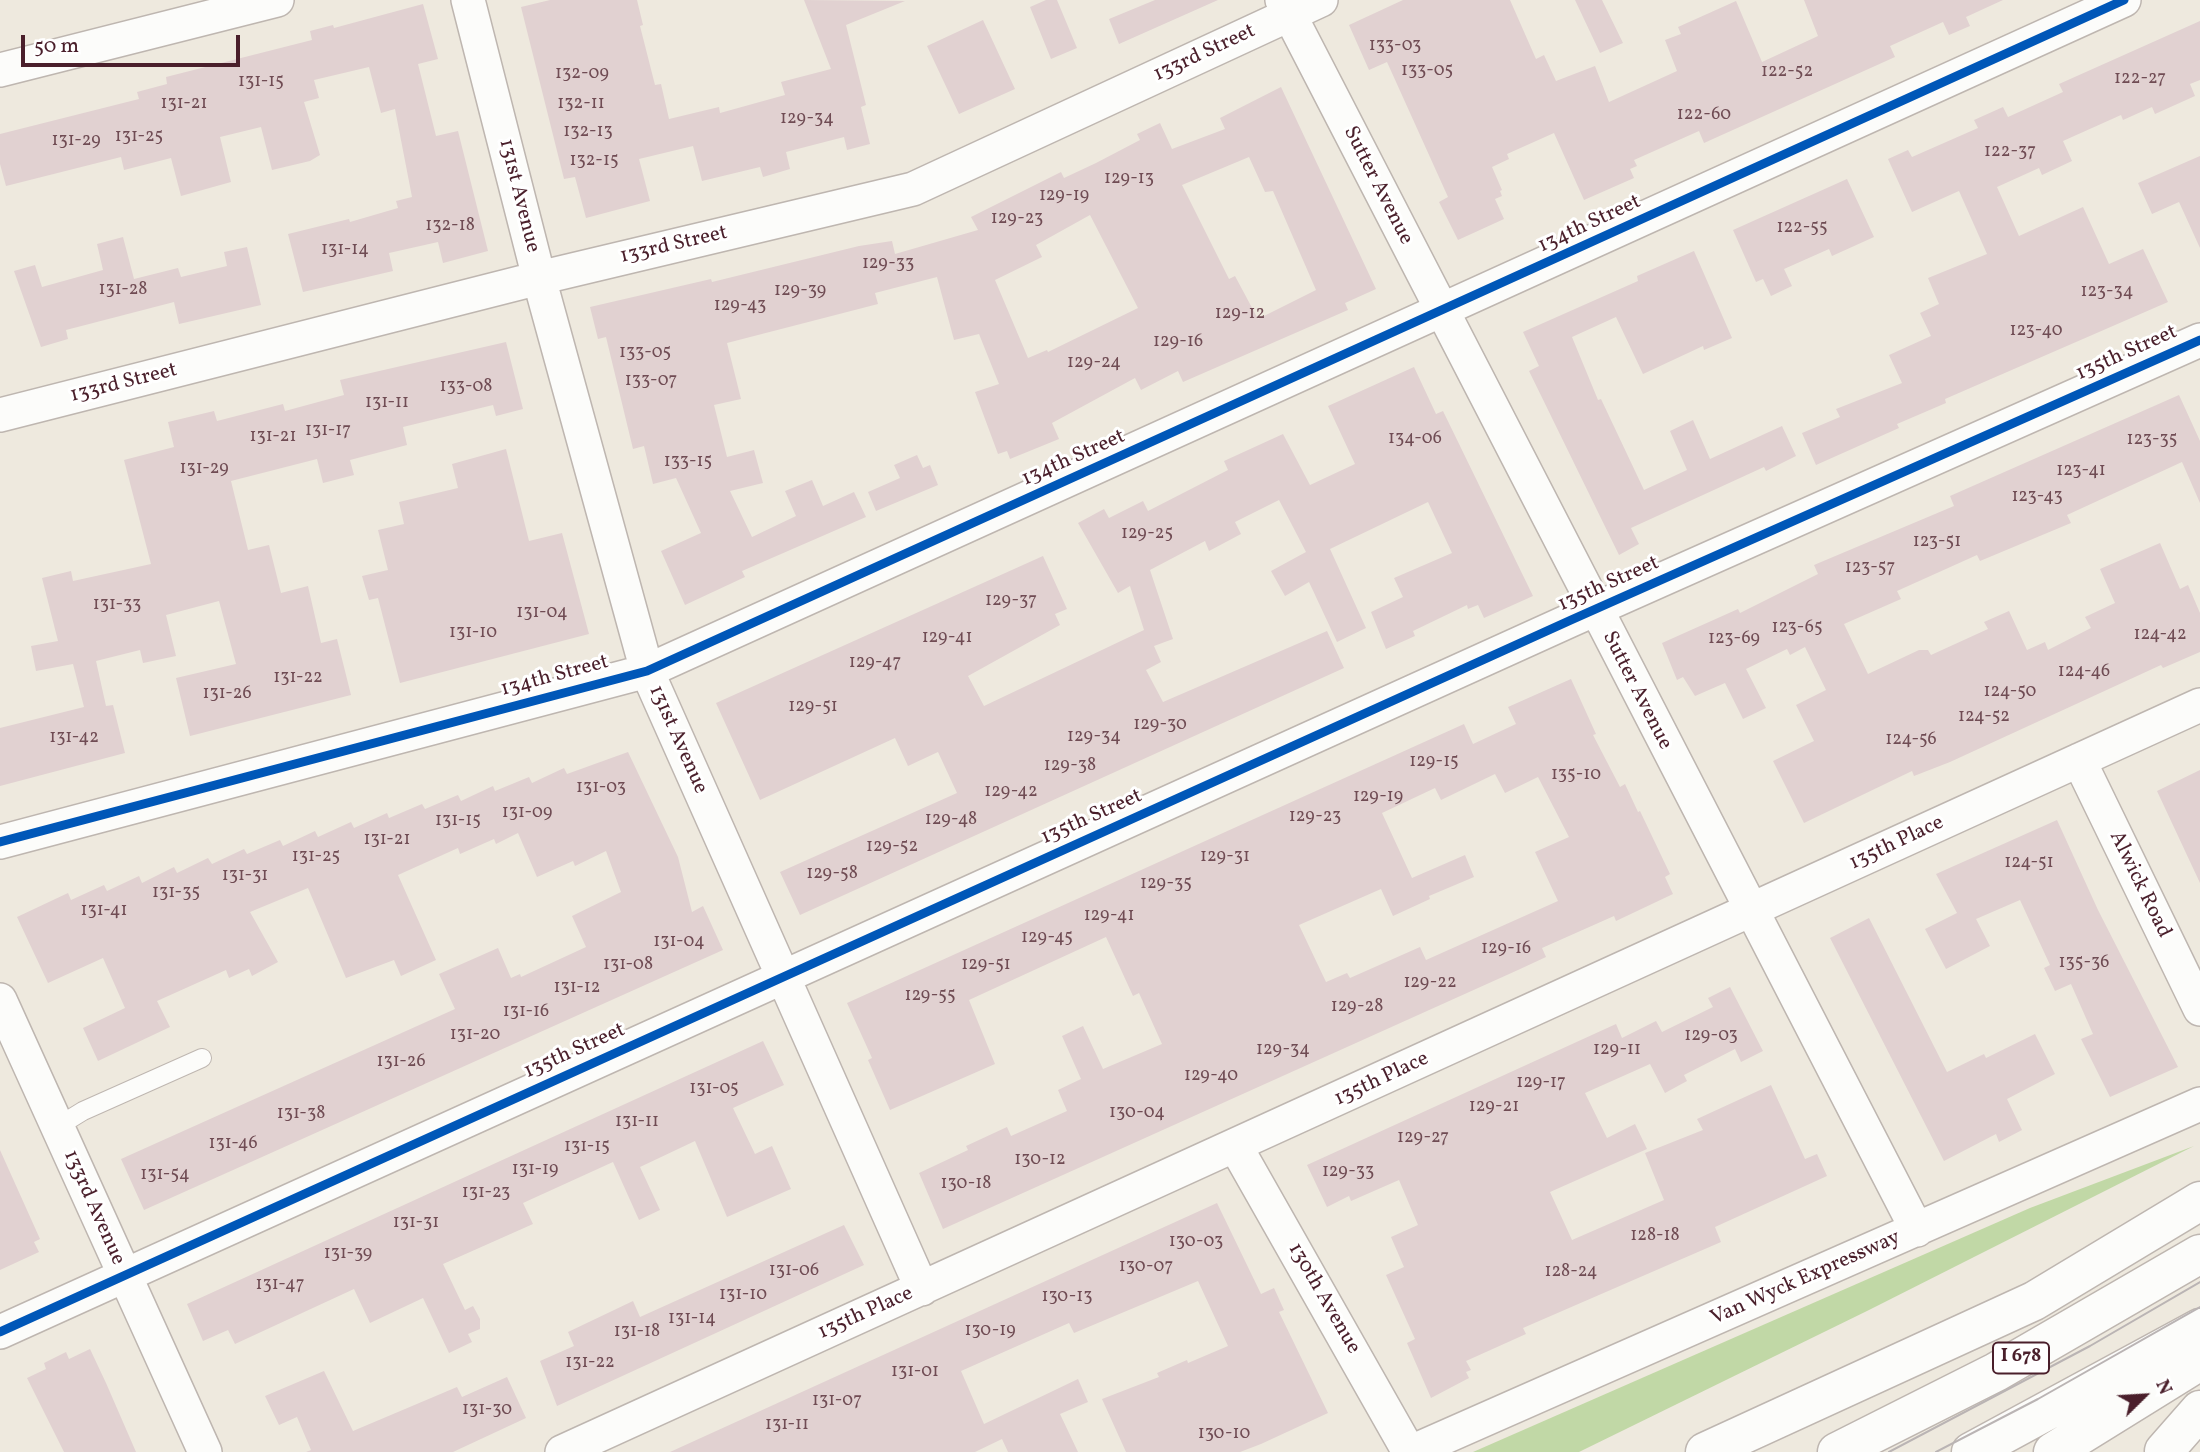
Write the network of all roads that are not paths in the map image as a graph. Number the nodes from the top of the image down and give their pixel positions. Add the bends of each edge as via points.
1 (276, 0) edge
2 (468, 0) edge
3 (1321, 0) edge
4 (2124, 0) edge
5 (1285, 7) edge
6 (0, 70) edge
7 (539, 278) junction
8 (1442, 312) junction
9 (2200, 340) edge
10 (0, 415) edge
11 (1595, 610) junction
12 (647, 671) junction
13 (2200, 705) edge
14 (2079, 760) junction
15 (0, 842) edge
16 (1752, 912) junction
17 (782, 978) junction
18 (0, 1000) edge
19 (2200, 1009) edge
20 (202, 1058) dead end
21 (2200, 1104) edge
22 (57, 1127) junction
23 (1237, 1147) junction
24 (2200, 1201) edge
25 (1917, 1230) junction
26 (2200, 1254) edge
27 (123, 1276) junction
28 (922, 1289) junction
29 (2200, 1328) edge
30 (0, 1332) edge
31 (2200, 1361) edge
32 (2200, 1410) edge
33 (2200, 1437) edge
34 (2163, 1451) edge
35 (205, 1452) edge
36 (562, 1452) edge
37 (1410, 1452) edge
38 (1705, 1452) edge
39 (1837, 1452) edge
40 (1970, 1452) edge
41 (2053, 1452) edge

1 - 6 street
2 - 7 street, 131st Avenue
3 - 5 street, 133rd Street
4 - 8 street, 134th Street
5 - 7 street, 133rd Street via 914,189
5 - 8 street, Sutter Avenue
7 - 10 street, 133rd Street
7 - 12 street, 131st Avenue
8 - 11 street, Sutter Avenue
8 - 12 street, 134th Street
9 - 11 street, 135th Street
11 - 16 street, Sutter Avenue
11 - 17 street, 135th Street
12 - 15 street, 134th Street
12 - 17 street, 131st Avenue
13 - 14 street, 135th Place
14 - 16 street, 135th Place
14 - 19 street, Alwick Road
16 - 23 street, 135th Place
16 - 25 street, Sutter Avenue
17 - 27 street, 135th Street
17 - 28 street, 131st Avenue
18 - 22 street, 133rd Avenue
20 - 22 lane
21 - 25 street, Van Wyck Expressway
22 - 27 street, 133rd Avenue
23 - 28 street, 135th Place
23 - 37 street, 130th Avenue
24 - 38 highway via 2034,1301
25 - 37 street, Van Wyck Expressway
26 - 39 highway, I 678 via 1996,1372
27 - 30 street, 135th Street
27 - 35 street, 133rd Avenue
28 - 36 street, 135th Place
29 - 40 highway
31 - 41 highway
32 - 34 highway
33 - 34 highway

